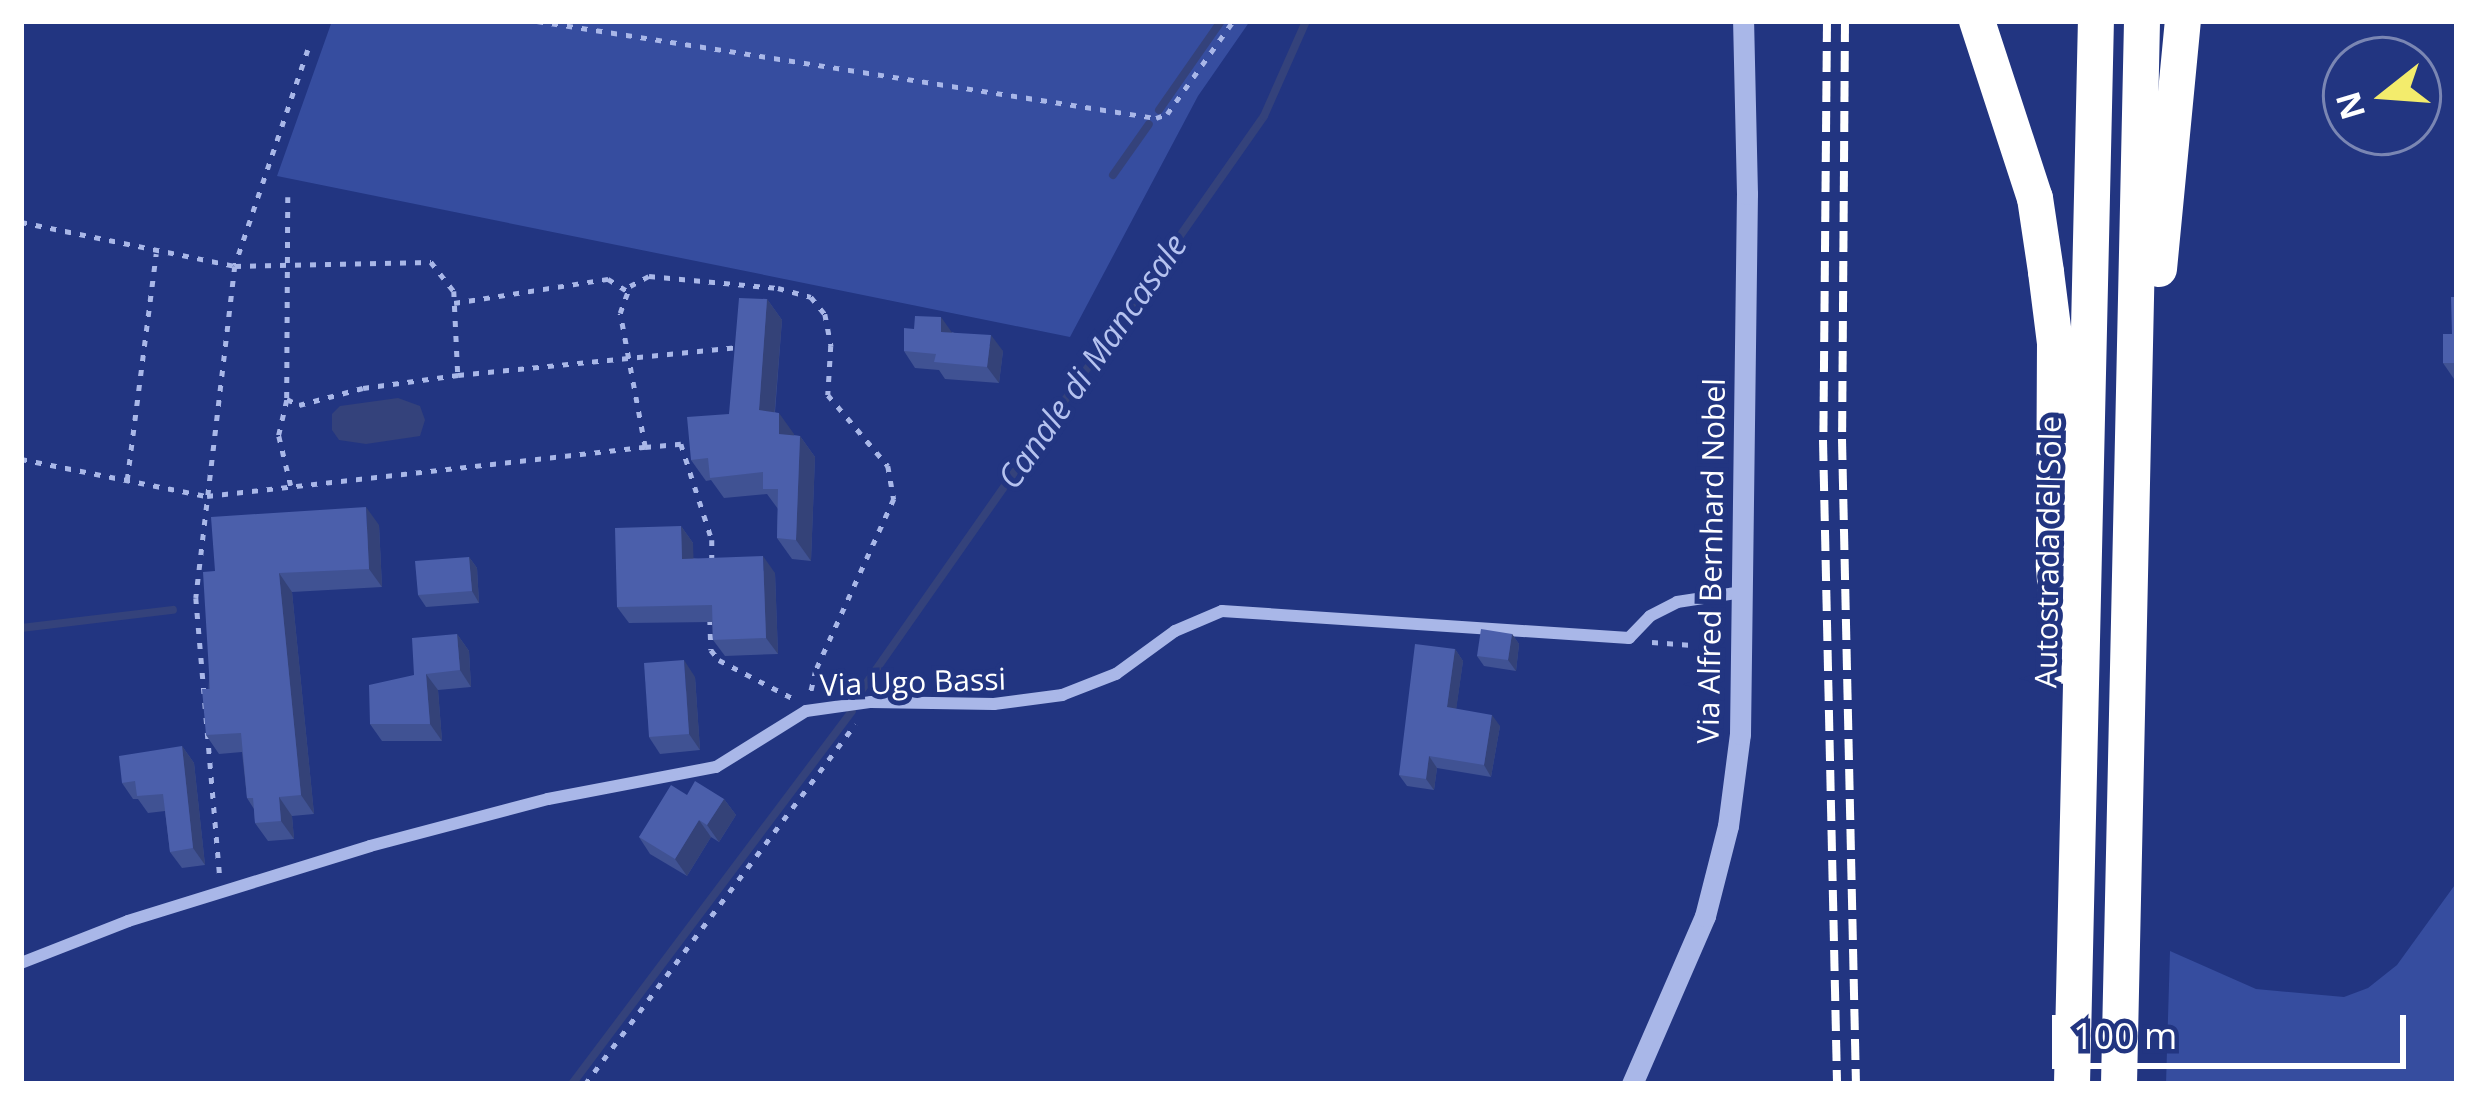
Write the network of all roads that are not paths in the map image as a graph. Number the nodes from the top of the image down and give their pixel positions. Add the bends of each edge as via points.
1 (1743, 21) edge
2 (1977, 21) edge
3 (2096, 21) edge
4 (2142, 21) edge
5 (2183, 21) edge
6 (2132, 548) junction
7 (1744, 592) junction
8 (2077, 883) junction
9 (21, 963) edge
10 (1632, 1084) edge
11 (2072, 1084) edge
12 (2119, 1084) edge

1 - 7 street, Via Alfred Bernhard Nobel
2 - 8 highway via 2035,198 2049,296 2054,567
3 - 8 highway, Autostrada del Sole
4 - 6 highway
5 - 6 highway
6 - 12 highway
7 - 9 street, Via Ugo Bassi via 1677,602 1629,638 1222,611 1175,631 1116,674 1062,695 813,709 716,767 460,821 109,928
7 - 10 street, Via Alfred Bernhard Nobel via 1740,734 1718,873 1693,954
8 - 11 highway, Autostrada del Sole

